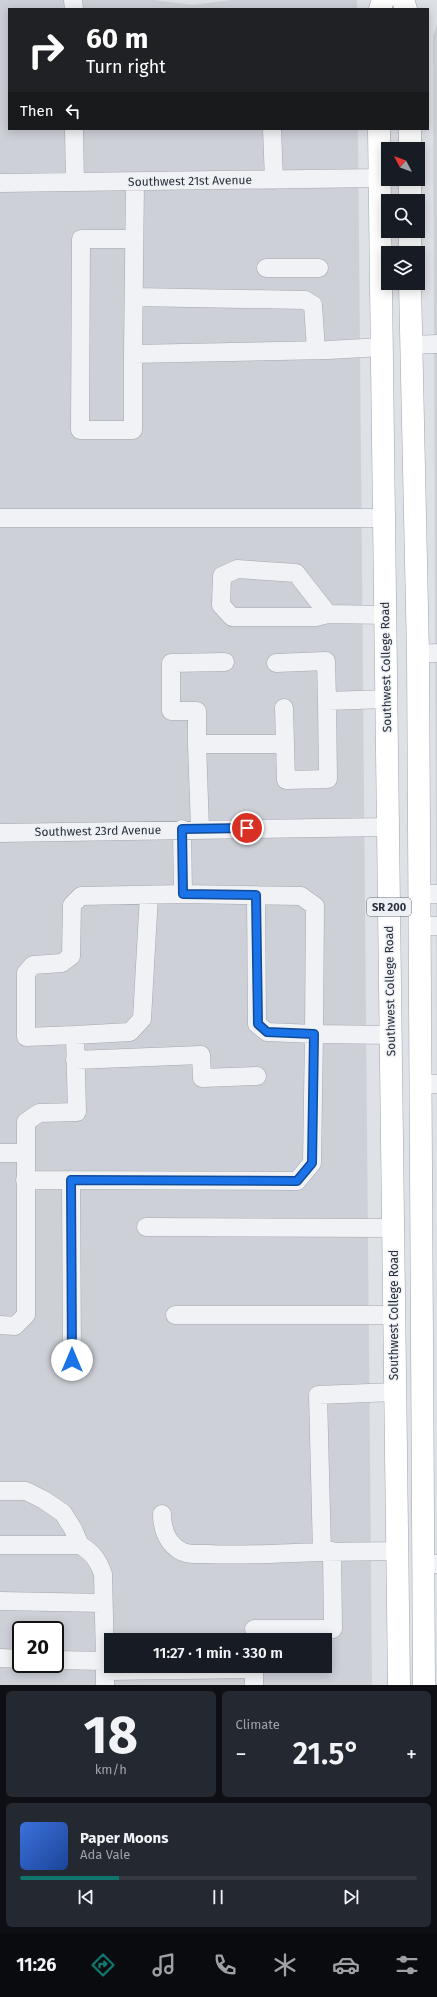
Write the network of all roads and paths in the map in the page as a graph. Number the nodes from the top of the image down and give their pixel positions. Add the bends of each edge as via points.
1 (74, 130) edge
2 (272, 130) edge
3 (379, 130) edge
4 (410, 130) edge
5 (410, 142) edge
6 (379, 178) junction
7 (274, 180) junction
8 (74, 182) junction
9 (135, 182) junction
10 (0, 183) edge
11 (134, 239) junction
12 (266, 268) dead end
13 (319, 268) dead end
14 (410, 290) edge
15 (134, 297) junction
16 (437, 344) edge
17 (410, 345) junction
18 (382, 346) junction
19 (316, 350) junction
20 (133, 354) junction
21 (0, 518) edge
22 (384, 518) junction
23 (328, 614) junction
24 (386, 615) junction
25 (428, 654) edge
26 (225, 662) dead end
27 (276, 663) dead end
28 (387, 699) junction
29 (327, 701) junction
30 (284, 708) dead end
31 (197, 744) junction
32 (285, 744) junction
33 (388, 827) junction
34 (191, 829) junction
35 (0, 833) edge
36 (183, 894) junction
37 (428, 894) edge
38 (149, 895) junction
39 (256, 895) junction
40 (428, 926) edge
41 (314, 1034) junction
42 (75, 1035) junction
43 (391, 1035) junction
44 (76, 1060) junction
45 (257, 1076) dead end
46 (428, 1084) edge
47 (0, 1153) edge
48 (25, 1153) junction
49 (25, 1180) junction
50 (71, 1180) junction
51 (146, 1227) dead end
52 (393, 1228) junction
53 (175, 1315) dead end
54 (395, 1315) junction
55 (0, 1325) edge
56 (72, 1360) dead end
57 (430, 1386) edge
58 (394, 1392) junction
59 (0, 1491) edge
60 (162, 1514) dead end
61 (0, 1545) edge
62 (80, 1545) junction
63 (398, 1551) junction
64 (327, 1552) junction
65 (430, 1564) edge
66 (0, 1601) edge
67 (104, 1603) junction
68 (254, 1629) dead end
69 (104, 1633) edge
70 (0, 1658) edge
71 (12, 1659) edge
72 (64, 1662) edge
73 (104, 1672) edge
74 (254, 1673) edge
75 (254, 1685) edge
76 (399, 1685) edge
77 (424, 1685) edge

1 - 8 street
2 - 7 street
3 - 6 main road, Southwest College Road / SR 200
4 - 5 main road
6 - 7 street, Southwest 21st Avenue
6 - 18 main road, Southwest College Road / SR 200
7 - 9 street, Southwest 21st Avenue
8 - 9 street, Southwest 21st Avenue
8 - 10 street, Southwest 21st Avenue
9 - 11 street
11 - 15 street
11 - 20 street via 81,240 80,430 133,430
12 - 13 street
14 - 17 main road, SR 200
15 - 19 street via 305,300 313,305
15 - 20 street
16 - 17 street
17 - 25 main road, SR 200
18 - 19 street
18 - 22 main road, Southwest College Road / SR 200
19 - 20 street
21 - 22 street
22 - 24 main road, Southwest College Road / SR 200
23 - 23 street via 296,573 237,569 222,576 221,605 232,617 316,617
23 - 24 street
24 - 28 main road, Southwest College Road / SR 200
25 - 37 main road, SR 200
26 - 31 street via 171,663 171,712 197,711
27 - 29 street via 326,662
28 - 29 street
28 - 33 main road, Southwest College Road / SR 200
29 - 32 street via 328,779 286,780
30 - 32 street
31 - 32 street
31 - 34 street
33 - 34 street, Southwest 23rd Avenue
33 - 43 main road, Southwest College Road / SR 200
34 - 35 street, Southwest 23rd Avenue
34 - 36 street
36 - 38 street
36 - 39 street
37 - 40 main road, SR 200
38 - 42 street via 142,1019 130,1032
38 - 42 street via 81,896 72,905 71,956 62,963 33,965 26,972 26,1037
39 - 41 street via 258,1024 267,1032
39 - 41 street via 301,896 315,906
40 - 46 main road, SR 200
41 - 43 street
41 - 50 street via 312,1163 297,1181
42 - 44 street
43 - 52 main road, Southwest College Road / SR 200
44 - 45 street via 201,1055 202,1078
44 - 48 street via 77,1112 39,1113 26,1122
46 - 57 main road, SR 200
47 - 48 street
48 - 49 street
49 - 50 street
49 - 55 street via 26,1315 15,1326
50 - 56 street
51 - 52 street
52 - 54 main road, Southwest College Road / SR 200
53 - 54 street
54 - 58 main road, Southwest College Road / SR 200
57 - 65 main road, SR 200
58 - 63 main road, Southwest College Road / SR 200
58 - 64 street via 318,1394
59 - 62 street via 26,1491 44,1500 63,1513
60 - 64 street via 162,1524 168,1540 185,1553 220,1555
61 - 62 street
62 - 67 street via 98,1561 103,1574
63 - 64 street
63 - 76 main road, Southwest College Road / SR 200
64 - 68 street via 333,1629
65 - 77 main road, SR 200
66 - 67 street
67 - 69 street
70 - 71 street
72 - 73 street
74 - 75 street

